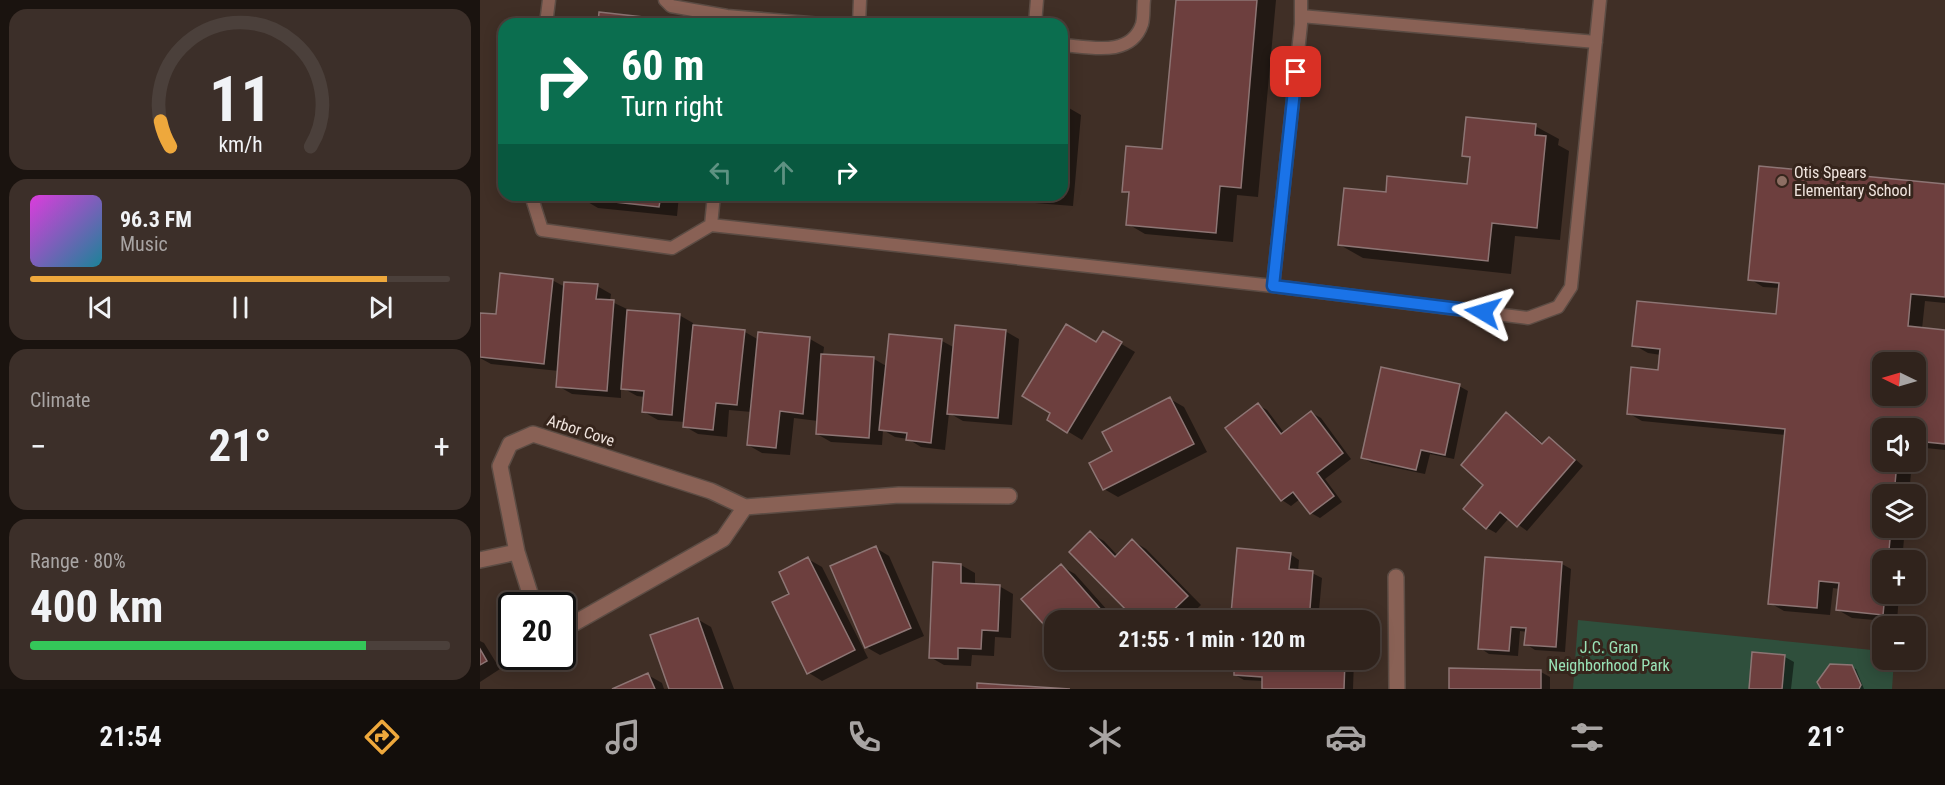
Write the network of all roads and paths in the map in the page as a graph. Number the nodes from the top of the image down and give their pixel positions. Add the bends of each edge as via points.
1 (549, 0) edge
2 (665, 0) edge
3 (860, 0) edge
4 (1037, 0) edge
5 (1144, 0) edge
6 (1301, 0) edge
7 (1600, 0) edge
8 (1301, 16) junction
9 (547, 18) edge
10 (719, 18) edge
11 (859, 18) edge
12 (1036, 18) edge
13 (1596, 42) junction
14 (1068, 45) edge
15 (533, 201) edge
16 (713, 201) edge
17 (711, 225) junction
18 (1273, 286) junction
19 (1009, 496) dead end
20 (745, 507) junction
21 (517, 552) junction
22 (480, 560) edge
23 (1396, 577) dead end
24 (530, 592) edge
25 (576, 622) edge
26 (1397, 689) edge

1 - 9 lane
2 - 10 lane via 671,6
3 - 11 lane
4 - 12 lane
5 - 14 lane via 1142,24 1130,42 1112,48
6 - 8 lane
7 - 13 lane
8 - 13 lane
8 - 18 lane
13 - 18 lane via 1571,286 1558,307 1528,318
15 - 17 lane via 542,230 672,248
16 - 17 lane
17 - 18 lane
19 - 20 street, Arbor Cove via 899,495
20 - 21 street, Arbor Cove via 711,491 533,434 510,444 500,466
20 - 25 street via 723,539
21 - 22 street
21 - 24 street, Arbor Cove
23 - 26 street

